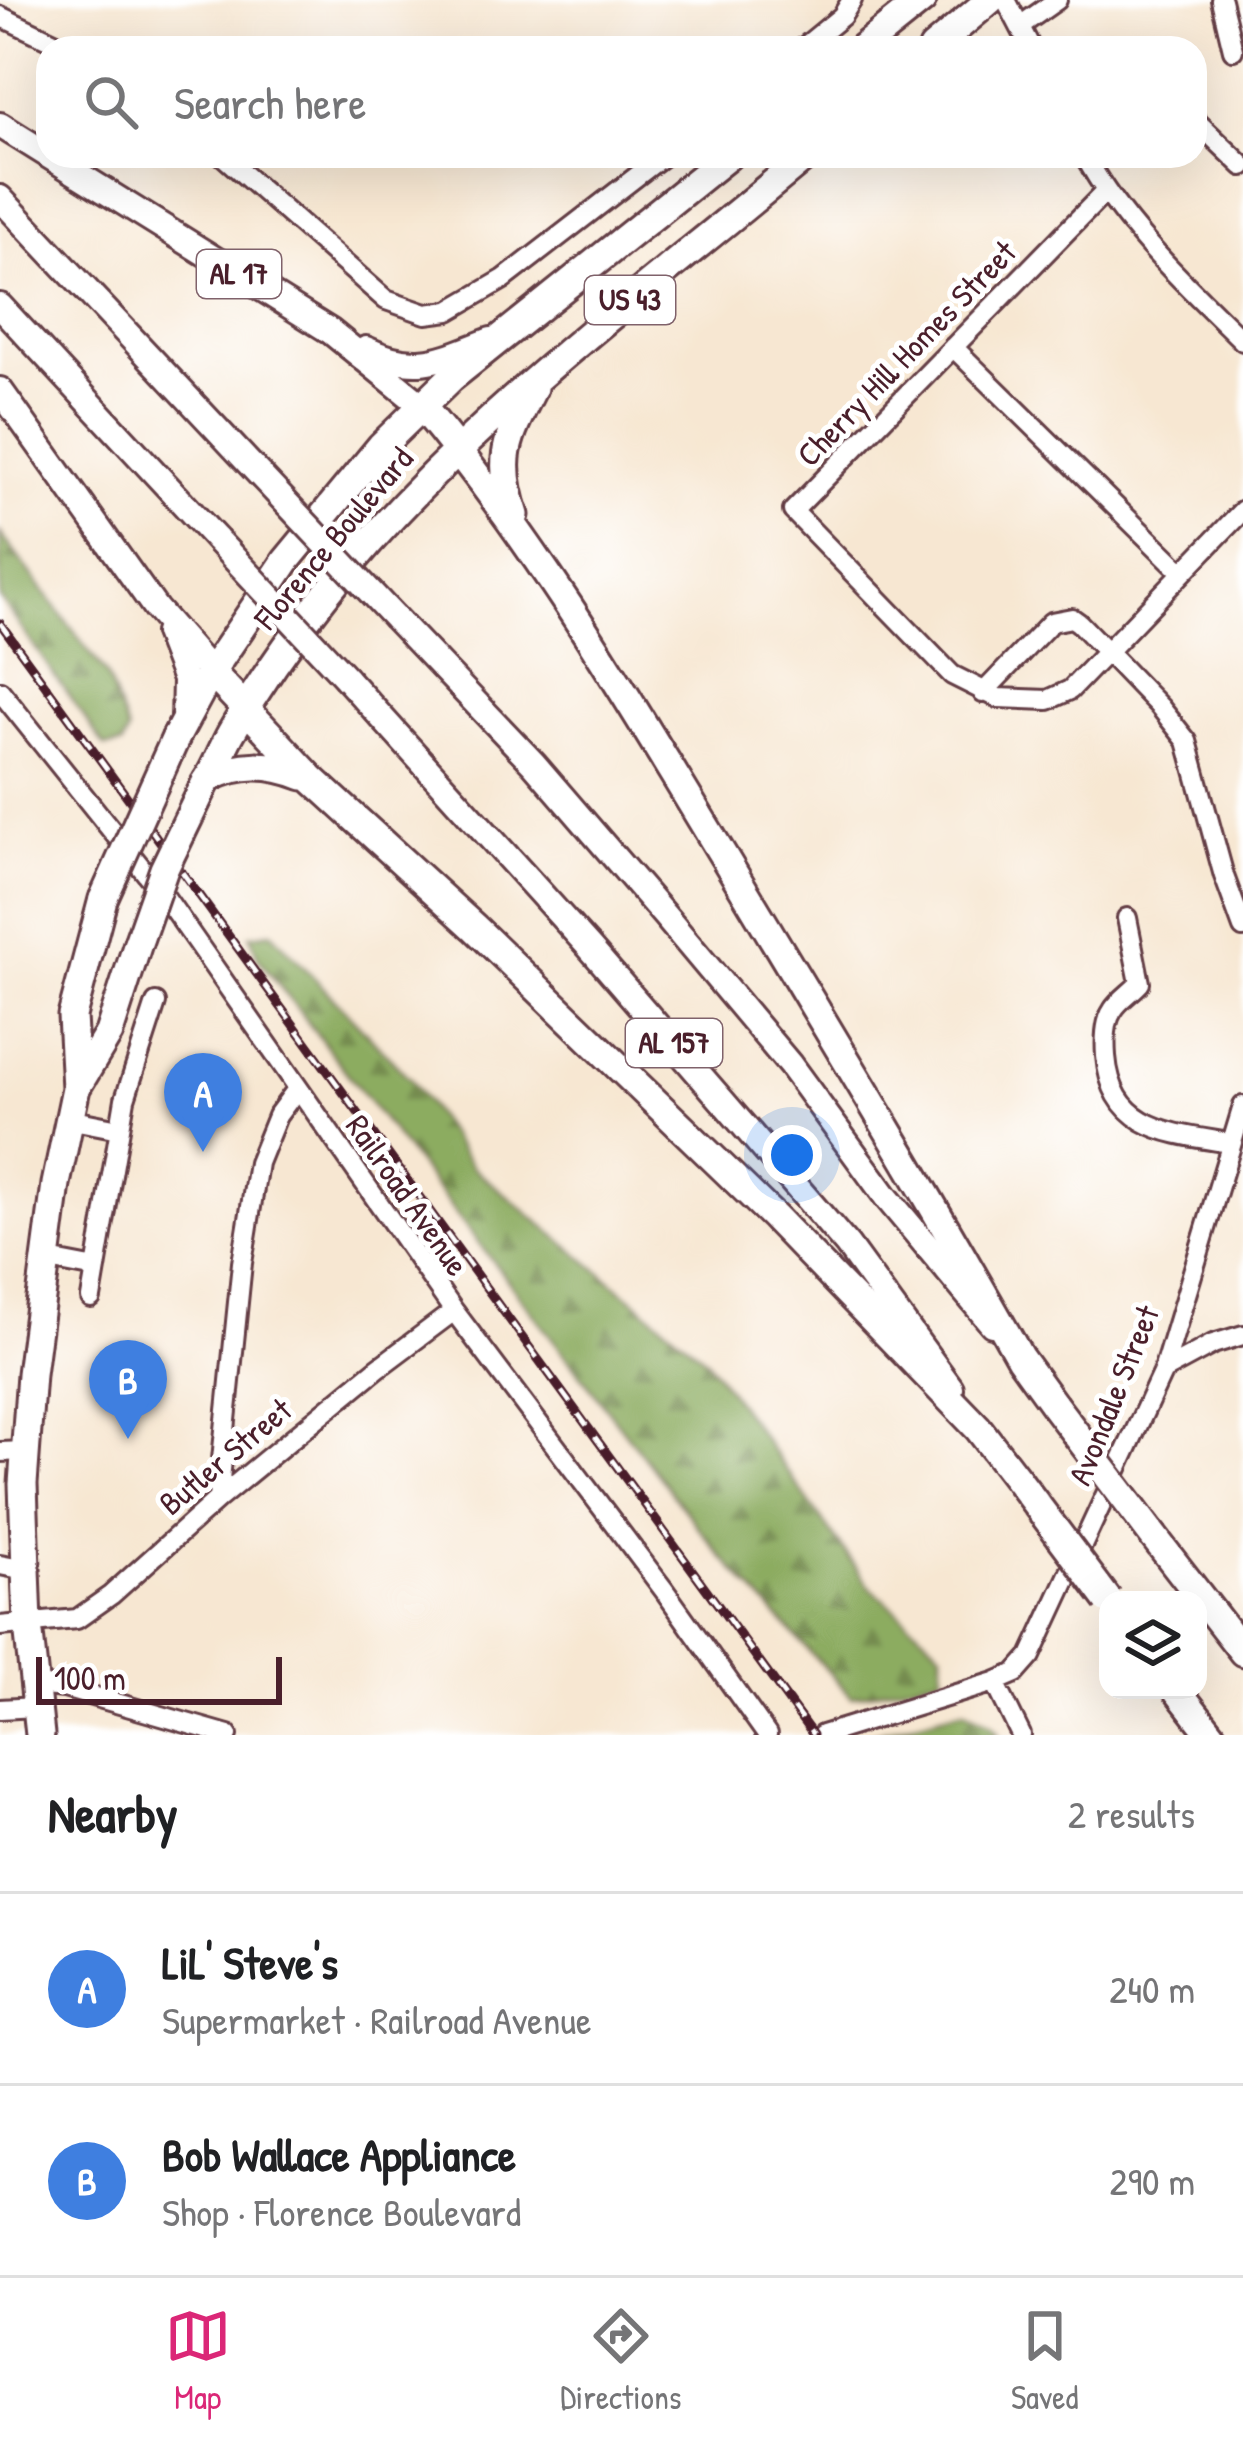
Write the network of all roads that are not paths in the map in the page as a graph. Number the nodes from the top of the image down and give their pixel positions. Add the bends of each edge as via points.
1 (852, 0) edge
2 (922, 0) edge
3 (990, 0) edge
4 (1006, 0) edge
5 (1057, 0) edge
6 (1220, 0) edge
7 (0, 16) edge
8 (1021, 26) junction
9 (42, 36) edge
10 (818, 36) edge
11 (877, 36) edge
12 (947, 36) edge
13 (1026, 36) edge
14 (1233, 50) dead end
15 (0, 125) edge
16 (1207, 132) edge
17 (36, 148) edge
18 (1243, 166) edge
19 (67, 168) edge
20 (238, 168) edge
21 (647, 168) edge
22 (713, 168) edge
23 (791, 168) edge
24 (1091, 168) edge
25 (1105, 193) junction
26 (0, 198) edge
27 (0, 306) edge
28 (330, 331) junction
29 (505, 335) junction
30 (1243, 341) edge
31 (953, 347) junction
32 (540, 375) junction
33 (0, 389) edge
34 (420, 404) junction
35 (458, 448) junction
36 (1243, 510) edge
37 (523, 536) junction
38 (1182, 572) junction
39 (156, 609) junction
40 (1109, 652) junction
41 (211, 672) junction
42 (0, 691) edge
43 (983, 693) junction
44 (245, 711) junction
45 (180, 729) junction
46 (312, 779) junction
47 (208, 780) junction
48 (1127, 918) dead end
49 (1243, 928) edge
50 (156, 1003) dead end
51 (76, 1088) junction
52 (297, 1089) junction
53 (1243, 1106) edge
54 (68, 1119) junction
55 (119, 1129) junction
56 (1230, 1143) junction
57 (44, 1258) junction
58 (96, 1269) junction
59 (91, 1298) dead end
60 (454, 1312) junction
61 (1243, 1335) edge
62 (1021, 1358) junction
63 (1162, 1371) junction
64 (978, 1428) junction
65 (13, 1451) edge
66 (12, 1486) edge
67 (218, 1499) junction
68 (13, 1568) edge
69 (1101, 1591) edge
70 (14, 1626) edge
71 (1243, 1652) edge
72 (995, 1682) junction
73 (1184, 1699) edge
74 (0, 1709) edge
75 (37, 1709) edge
76 (228, 1735) edge
77 (767, 1735) edge
78 (822, 1735) edge
79 (1021, 1735) edge
80 (1212, 1735) edge

1 - 10 street
2 - 11 highway
3 - 12 highway
4 - 8 street
5 - 8 street
6 - 14 street
7 - 9 street
8 - 13 street
15 - 17 main road, AL 17
16 - 18 street
19 - 28 main road, AL 17
20 - 21 street via 386,300 426,314 449,311 504,279
22 - 29 highway, Florence Boulevard / US 43
23 - 32 highway, Florence Boulevard / US 43
24 - 25 street
25 - 30 street
25 - 31 street, Cherry Hill Homes Street
26 - 62 main road, AL 157, bridge via 534,764 790,1066
27 - 64 main road, AL 157, bridge via 590,948 847,1245
28 - 29 main road via 407,364 431,364
28 - 34 main road, AL 17
29 - 34 highway, Florence Boulevard / US 43
31 - 38 street
31 - 43 street, Cherry Hill Homes Street via 793,511 952,675
32 - 35 highway, Florence Boulevard / US 43
32 - 37 highway via 504,459
33 - 39 main road
34 - 35 highway, AL 17
34 - 41 highway, Florence Boulevard / US 43 via 286,561
35 - 37 highway
35 - 44 highway, Florence Boulevard / US 43 via 324,596
36 - 38 street, Cherry Hill Homes Street
37 - 62 highway
38 - 40 street, Cherry Hill Homes Street
39 - 41 main road
39 - 45 main road via 185,680
40 - 43 street, Cherry Hill Homes Street via 1048,700
40 - 43 street via 1072,618 1051,622
40 - 49 street via 1187,741
41 - 44 highway
41 - 45 highway, Florence Boulevard / US 43
42 - 52 street, Railroad Avenue via 165,897
44 - 46 highway
44 - 47 highway, Florence Boulevard / US 43
45 - 51 highway, Florence Boulevard / US 43, bridge via 103,899 72,1016
46 - 47 highway via 253,765
46 - 64 highway via 637,1082
47 - 51 highway, Florence Boulevard / US 43, bridge via 164,869 109,1033
48 - 56 street via 1139,983 1112,1010 1106,1029 1110,1083 1123,1107 1147,1125
50 - 55 street
51 - 54 highway, Florence Boulevard / US 43
52 - 60 street, Railroad Avenue
52 - 67 street via 258,1163
53 - 56 street, Avondale Street
54 - 55 street
54 - 57 highway, Florence Boulevard / US 43
55 - 58 street
56 - 63 street, Avondale Street
57 - 58 street
57 - 65 highway, Florence Boulevard / US 43
58 - 59 street
60 - 67 street, Butler Street
60 - 77 street, Railroad Avenue
61 - 63 street
62 - 71 highway, AL 157, bridge
63 - 72 street, Avondale Street via 1030,1656
64 - 69 highway, AL 157, bridge
65 - 66 highway, Florence Boulevard / US 43
66 - 68 highway, Florence Boulevard / US 43
67 - 70 street, Butler Street via 77,1619
68 - 70 highway, Florence Boulevard / US 43
70 - 75 highway, Florence Boulevard / US 43
72 - 78 street
72 - 79 street
73 - 80 highway
74 - 75 street
75 - 76 street via 64,1688

